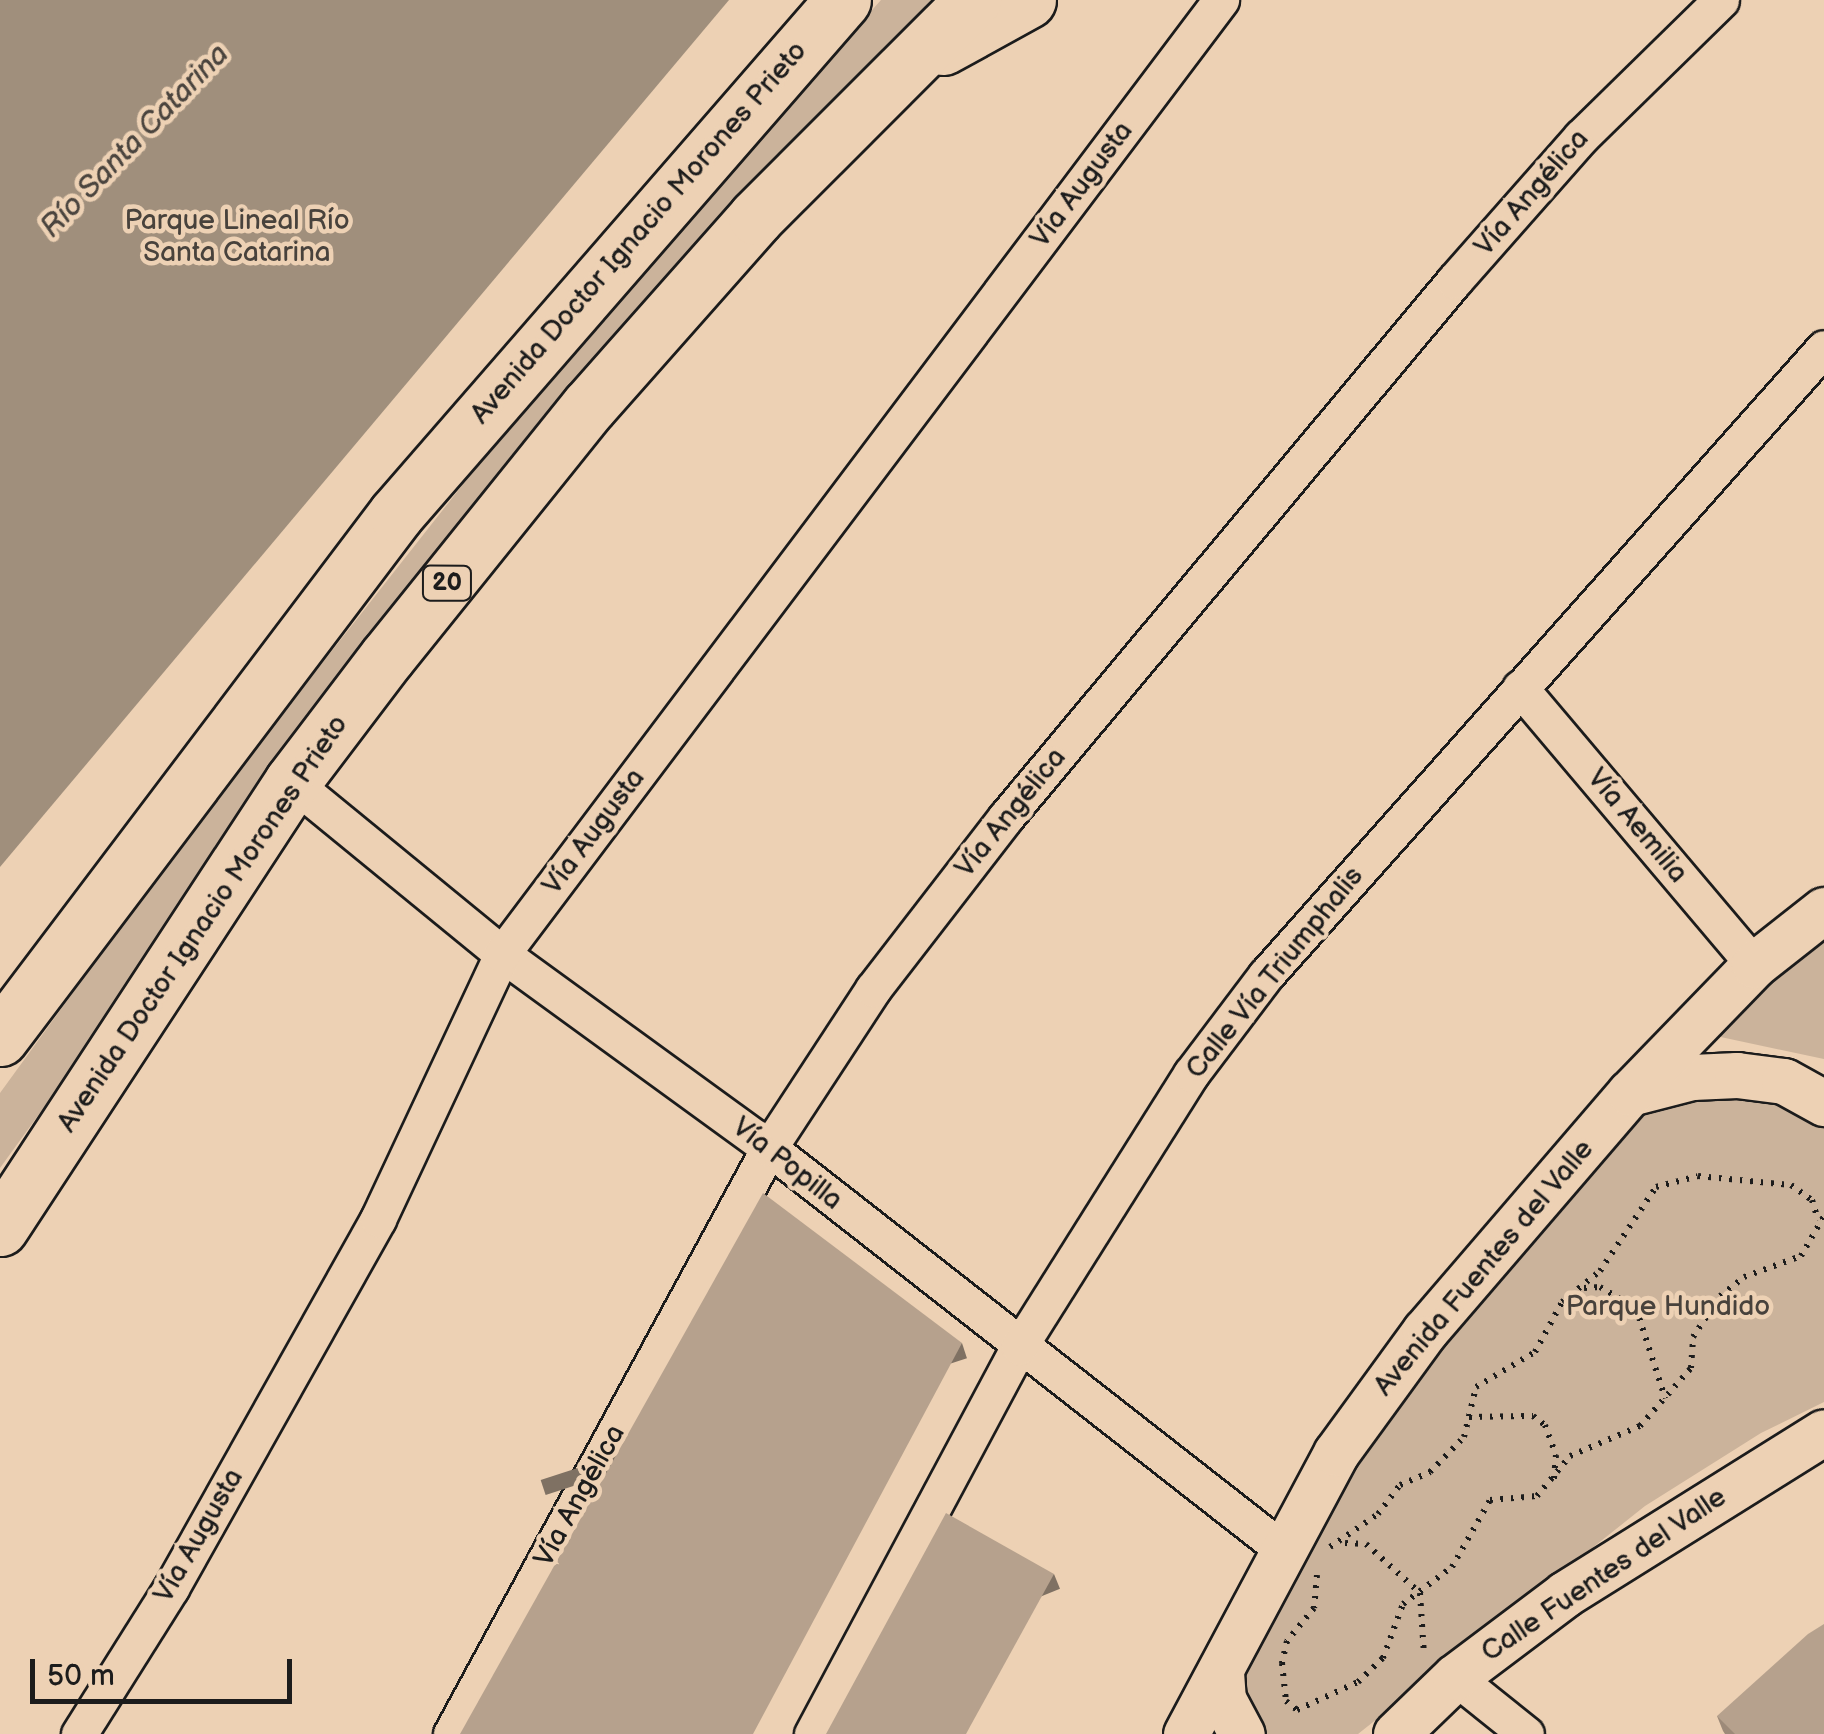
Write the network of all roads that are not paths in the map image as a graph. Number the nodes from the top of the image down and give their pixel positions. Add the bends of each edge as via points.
1 (843, 0) edge
2 (973, 0) edge
3 (1028, 0) edge
4 (1221, 0) edge
5 (1721, 0) edge
6 (896, 72) junction
7 (1824, 348) edge
8 (1520, 688) junction
9 (292, 782) junction
10 (1824, 910) edge
11 (502, 954) junction
12 (1754, 964) junction
13 (0, 1038) edge
14 (1630, 1093) junction
15 (1824, 1103) edge
16 (769, 1148) junction
17 (0, 1228) edge
18 (1019, 1348) junction
19 (1824, 1432) edge
20 (1300, 1557) junction
21 (1220, 1672) junction
22 (1446, 1686) junction
23 (79, 1734) edge
24 (451, 1734) edge
25 (812, 1734) edge
26 (1186, 1734) edge
27 (1242, 1734) edge
28 (1396, 1734) edge
29 (1526, 1734) edge

1 - 13 main road, Avenida Doctor Ignacio Morones Prieto via 396,514
2 - 6 main road, Avenida Doctor Ignacio Morones Prieto / 20
3 - 6 main road
4 - 11 street, Vía Augusta
5 - 16 street, Vía Angélica via 1580,136 1157,635 873,989
6 - 9 main road, Avenida Doctor Ignacio Morones Prieto / 20 via 589,406
7 - 8 street, Calle Vía Triumphalis
8 - 12 street, Vía Aemilia
8 - 18 street, Calle Vía Triumphalis via 1256,989 1192,1074
9 - 11 street, Vía Popilla
9 - 17 main road, Avenida Doctor Ignacio Morones Prieto / 20
10 - 12 street, Avenida Fuentes del Valle
11 - 16 street, Vía Popilla
11 - 23 street, Vía Augusta via 378,1219 171,1588
12 - 14 street, Avenida Fuentes del Valle
14 - 15 street via 1692,1076 1737,1075 1784,1082
14 - 20 street, Avenida Fuentes del Valle via 1425,1331 1336,1454
16 - 18 street, Vía Popilla
16 - 24 street, Vía Angélica
18 - 20 street, Vía Popilla
18 - 25 street, Calle Vía Triumphalis
19 - 22 street, Calle Fuentes del Valle via 1565,1594
20 - 21 street, Avenida Fuentes del Valle
21 - 26 street, Avenida Fuentes del Valle
21 - 27 street via 1223,1699
22 - 28 street, Calle Fuentes del Valle
22 - 29 street

